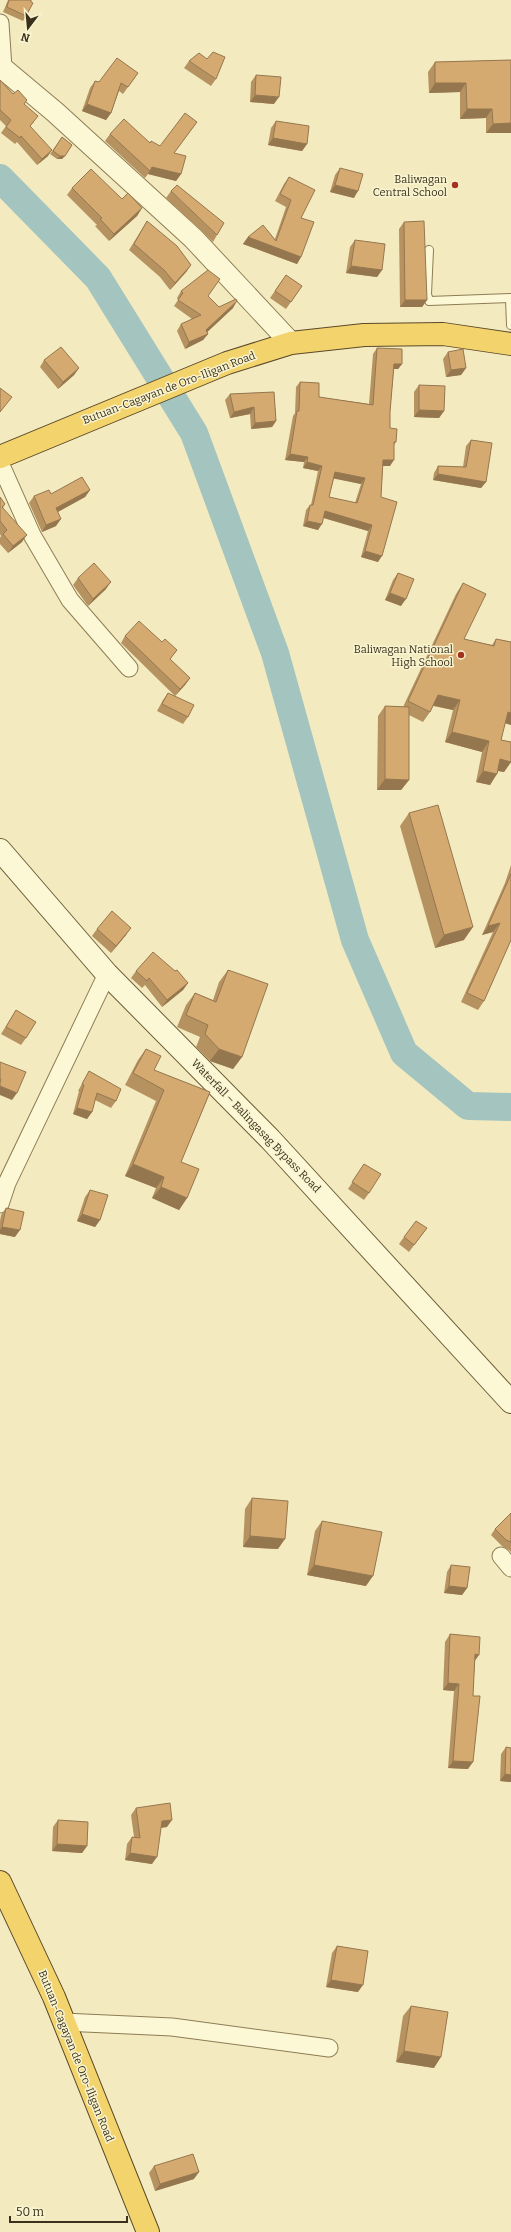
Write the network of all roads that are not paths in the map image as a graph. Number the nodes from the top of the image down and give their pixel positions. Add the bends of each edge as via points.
1 (0, 24) edge
2 (1, 67) edge
3 (429, 250) dead end
4 (510, 298) edge
5 (511, 325) edge
6 (291, 343) junction
7 (511, 344) edge
8 (0, 457) edge
9 (0, 463) edge
10 (129, 668) dead end
11 (0, 850) edge
12 (107, 974) junction
13 (0, 1204) edge
14 (511, 1402) edge
15 (0, 1882) edge
16 (63, 2022) junction
17 (329, 2048) dead end
18 (148, 2232) edge

1 - 2 street
2 - 6 street via 55,112 193,238
3 - 4 lane via 429,301
4 - 5 lane
6 - 7 highway, Butuan-Cagayan de Oro-Iligan Road via 364,335 443,334
6 - 8 highway, Butuan-Cagayan de Oro-Iligan Road via 227,363
9 - 10 street via 32,535 70,600
11 - 12 main road, Waterfall ‒ Balingasag Bypass Road
12 - 13 street
12 - 14 main road, Waterfall ‒ Balingasag Bypass Road via 270,1139
15 - 16 highway, Butuan-Cagayan de Oro-Iligan Road
16 - 17 street via 172,2027
16 - 18 highway, Butuan-Cagayan de Oro-Iligan Road

